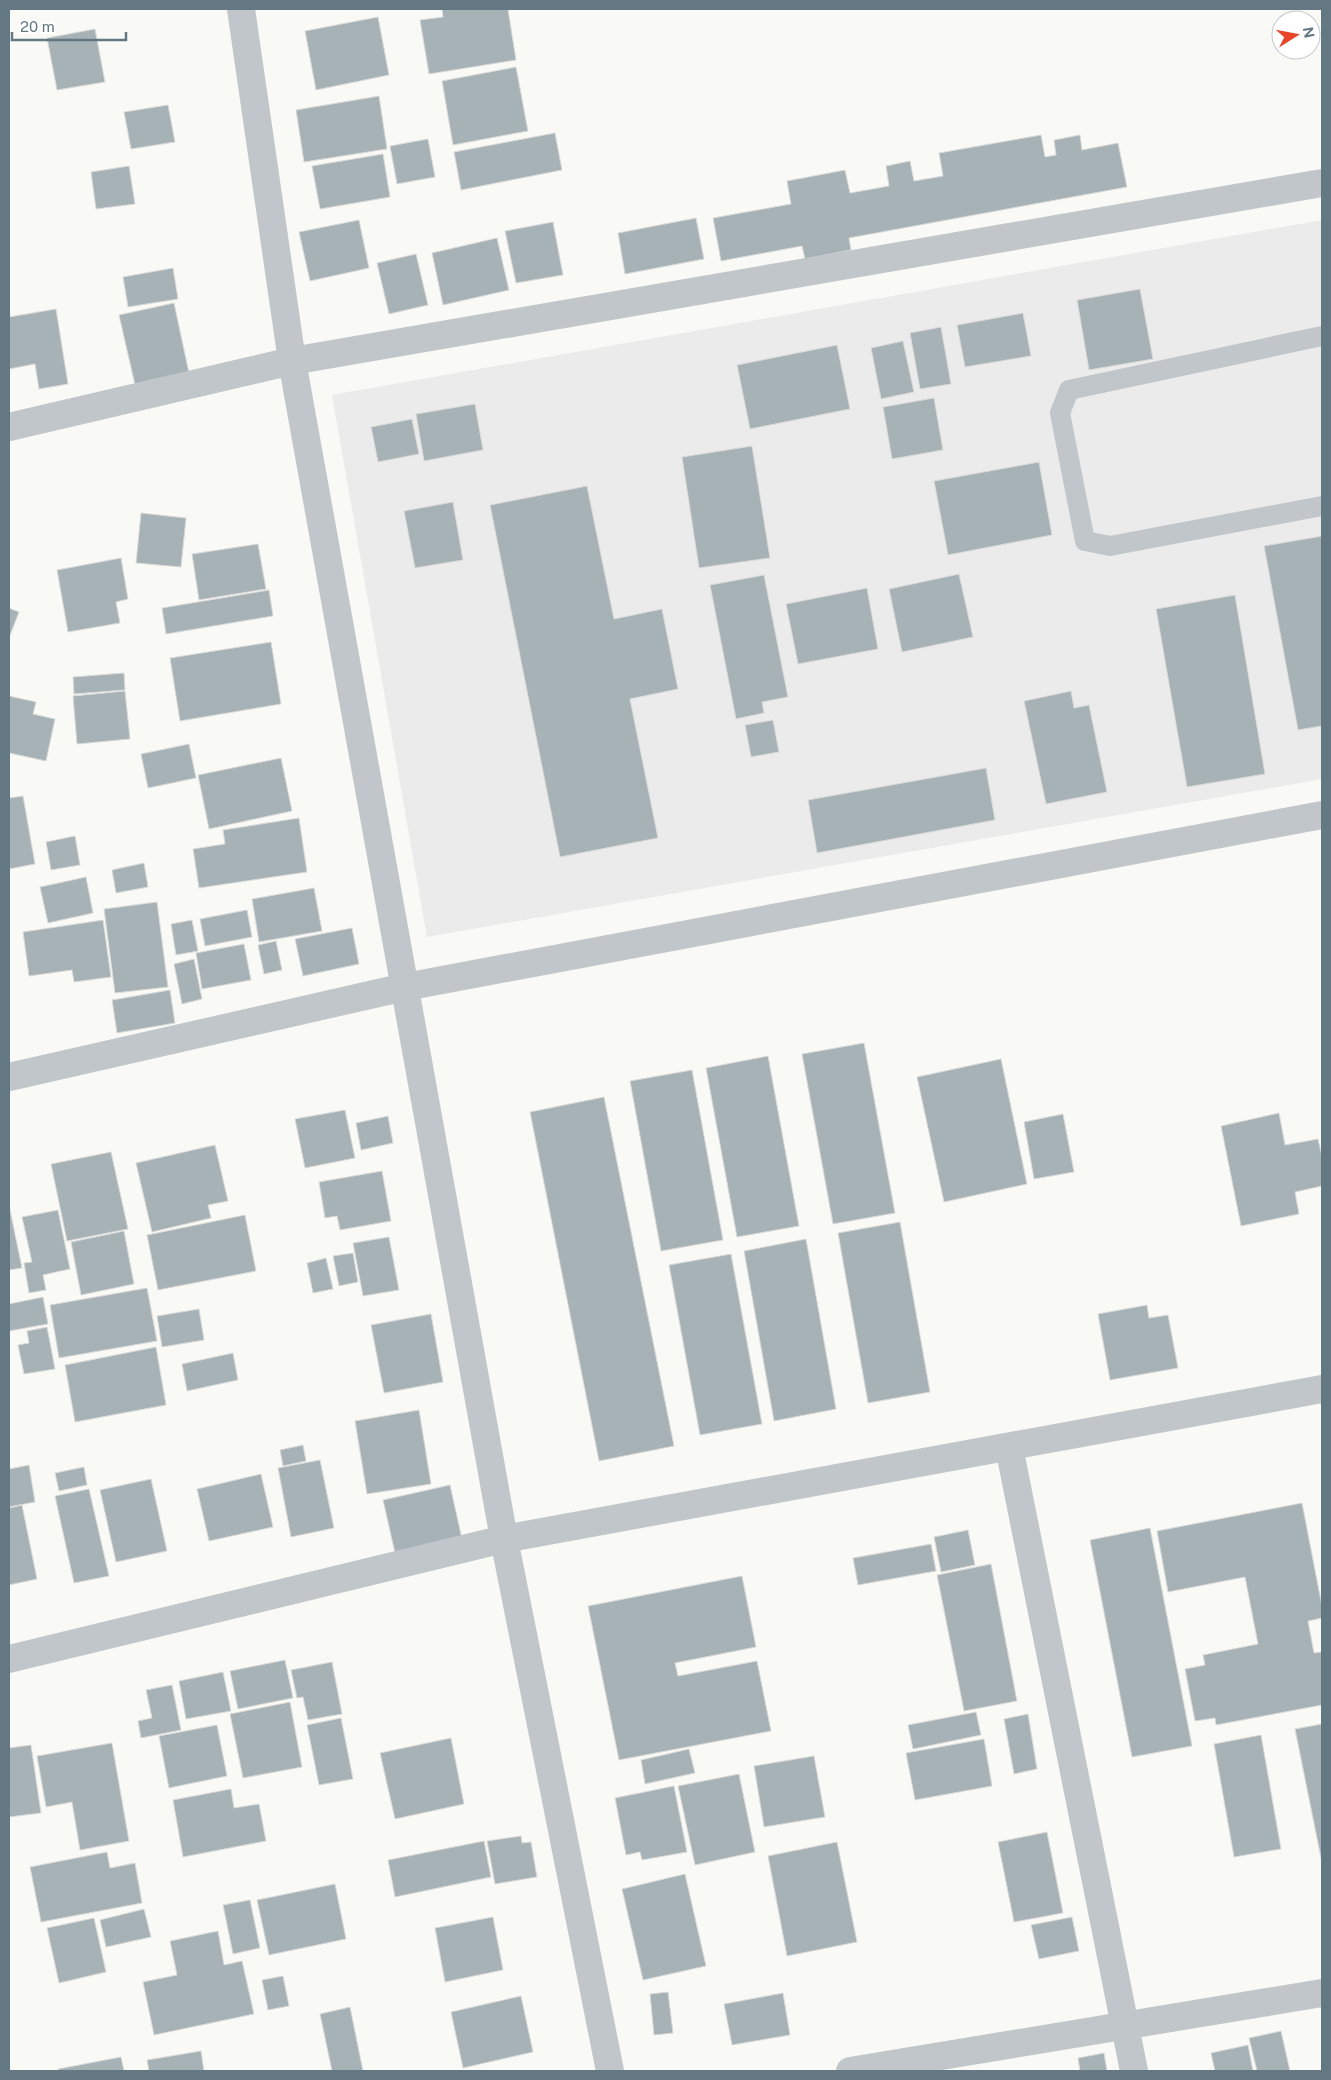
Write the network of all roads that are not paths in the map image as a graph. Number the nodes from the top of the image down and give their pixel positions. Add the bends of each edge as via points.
1 (241, 9) edge
2 (1322, 183) edge
3 (1322, 336) edge
4 (292, 362) junction
5 (9, 427) edge
6 (1322, 506) edge
7 (1322, 815) edge
8 (405, 987) junction
9 (9, 1077) edge
10 (1322, 1389) edge
11 (1008, 1447) junction
12 (504, 1539) junction
13 (9, 1659) edge
14 (1322, 1993) edge
15 (1126, 2025) junction
16 (610, 2071) edge
17 (850, 2071) edge
18 (1134, 2071) edge

1 - 4 street
2 - 4 street
3 - 6 lane via 1069,390 1060,414 1085,541 1110,546
4 - 5 street
4 - 8 street
7 - 8 street
8 - 9 street
8 - 12 street
10 - 11 street
11 - 12 street
11 - 15 street
12 - 13 street
12 - 16 street
14 - 15 street
15 - 17 street
15 - 18 street

